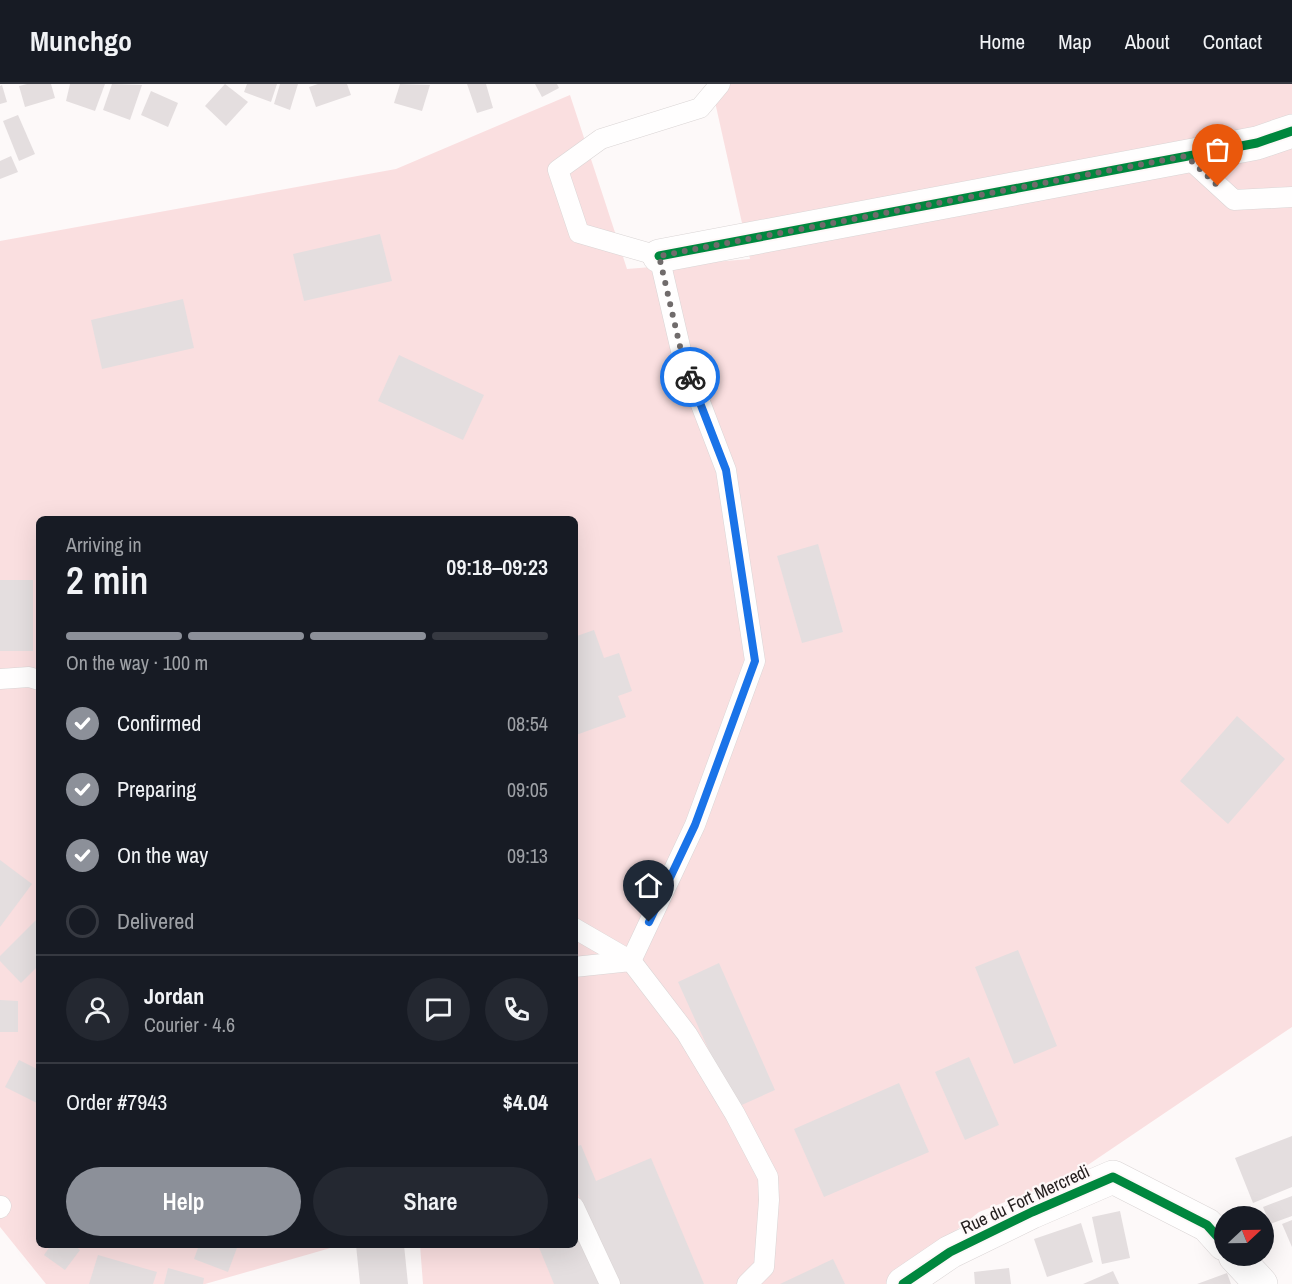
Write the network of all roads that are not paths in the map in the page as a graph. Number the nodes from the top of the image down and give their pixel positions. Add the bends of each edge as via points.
1 (720, 84) edge
2 (1292, 131) edge
3 (1186, 156) junction
4 (1292, 197) edge
5 (659, 256) junction
6 (0, 679) edge
7 (36, 679) edge
8 (578, 930) edge
9 (631, 961) junction
10 (578, 967) edge
11 (578, 1216) edge
12 (1214, 1233) edge
13 (1244, 1266) edge
14 (609, 1284) edge
15 (747, 1284) edge
16 (903, 1284) edge
17 (1261, 1284) edge

1 - 5 lane via 700,108 601,139 558,170 579,233
2 - 3 street via 1257,143
3 - 4 lane via 1234,200
3 - 5 street
5 - 9 lane via 682,355 726,470 755,661 695,825
6 - 7 lane
8 - 9 lane
9 - 10 lane
9 - 15 lane via 687,1034 768,1177 764,1267
11 - 14 lane
12 - 16 street, Rue du Fort Mercredi via 1207,1225 1113,1177 950,1252
13 - 17 street

